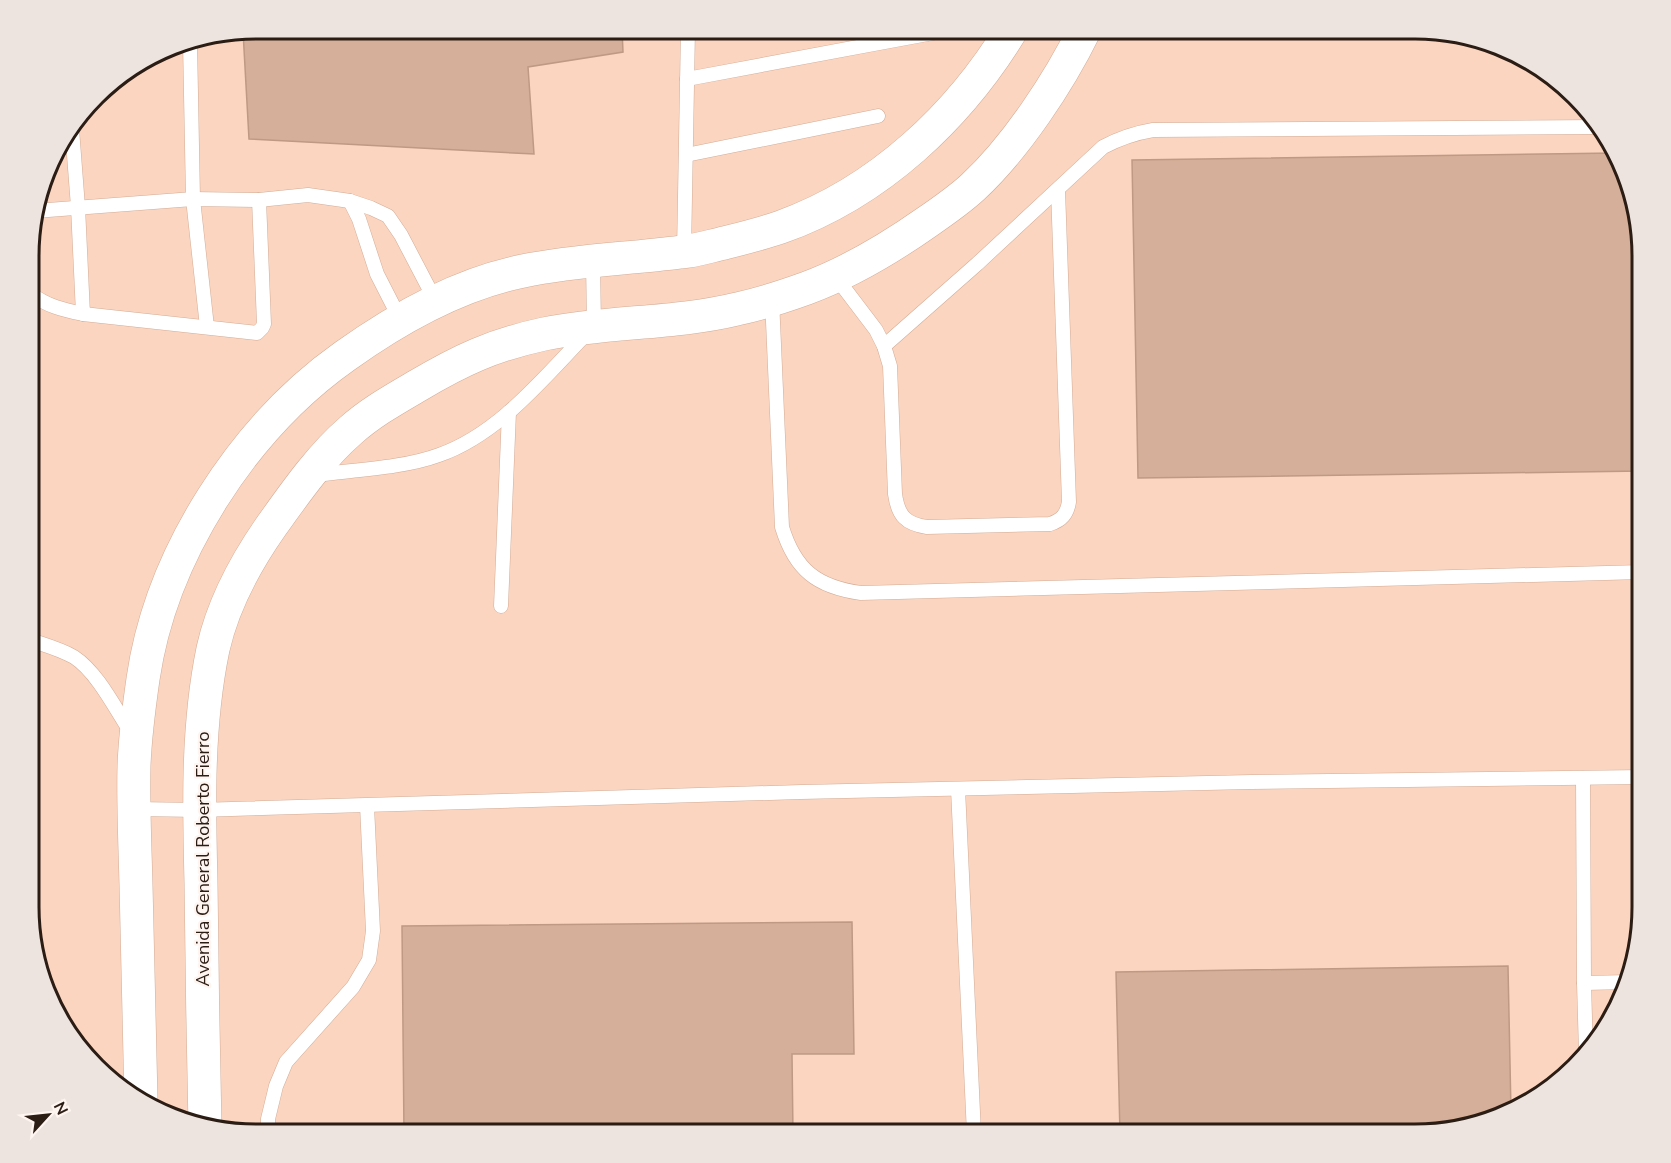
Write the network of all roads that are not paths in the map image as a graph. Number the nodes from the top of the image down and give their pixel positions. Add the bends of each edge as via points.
1 (688, 39) edge
2 (901, 39) edge
3 (1006, 39) edge
4 (1080, 39) edge
5 (190, 50) edge
6 (687, 79) junction
7 (878, 116) dead end
8 (1589, 127) edge
9 (73, 140) edge
10 (686, 155) junction
11 (1058, 190) junction
12 (193, 199) junction
13 (259, 200) junction
14 (350, 201) junction
15 (78, 207) junction
16 (44, 210) edge
17 (684, 252) junction
18 (593, 261) junction
19 (835, 276) junction
20 (39, 299) edge
21 (772, 299) junction
22 (435, 300) junction
23 (83, 314) junction
24 (400, 319) junction
25 (594, 326) junction
26 (207, 327) junction
27 (884, 345) junction
28 (509, 412) junction
29 (308, 476) junction
30 (1632, 572) edge
31 (501, 606) dead end
32 (39, 643) edge
33 (136, 740) junction
34 (1632, 777) edge
35 (1583, 778) junction
36 (958, 789) junction
37 (367, 806) junction
38 (135, 809) junction
39 (200, 810) junction
40 (1618, 982) edge
41 (1584, 983) junction
42 (1586, 1040) edge
43 (141, 1091) edge
44 (205, 1118) edge
45 (268, 1124) edge
46 (974, 1124) edge

1 - 6 lane
2 - 6 lane
3 - 17 street via 966,95 910,151 864,185 782,227
4 - 19 street, Avenida General Roberto Fierro via 1024,128 972,188 911,234
5 - 12 lane
6 - 10 lane
7 - 10 lane
8 - 11 lane via 1154,130 1135,133 1103,147
9 - 15 lane
10 - 17 lane
11 - 27 lane
11 - 27 lane via 1069,502 1064,516 1050,524 927,527 909,522 896,506 890,366
12 - 13 lane
12 - 15 lane
12 - 26 lane
13 - 14 lane via 308,195
13 - 26 lane via 264,324 257,333
14 - 22 lane via 388,216
14 - 24 lane via 377,274
15 - 16 lane
15 - 23 lane
17 - 18 street
18 - 22 street via 520,271
18 - 25 lane
19 - 21 street, Avenida General Roberto Fierro
19 - 27 lane
20 - 23 lane
21 - 25 street, Avenida General Roberto Fierro via 700,316
21 - 30 lane via 782,527 796,560 808,573 841,591
22 - 24 street
23 - 26 lane
24 - 33 street via 326,369 292,399 262,430 209,502 167,588 144,676
25 - 28 lane
25 - 29 street, Avenida General Roberto Fierro via 504,344 445,369 365,419
28 - 29 lane via 459,447 422,461
28 - 31 lane
29 - 39 street, Avenida General Roberto Fierro via 243,569 214,645 200,745
32 - 33 lane via 58,649 82,665
33 - 38 street
34 - 35 lane
35 - 36 lane
35 - 41 lane
36 - 37 lane
36 - 46 lane
37 - 39 lane
37 - 45 lane via 373,931 369,960 353,987 286,1062
38 - 39 lane
38 - 43 street
39 - 44 street, Avenida General Roberto Fierro
40 - 41 lane
41 - 42 lane

